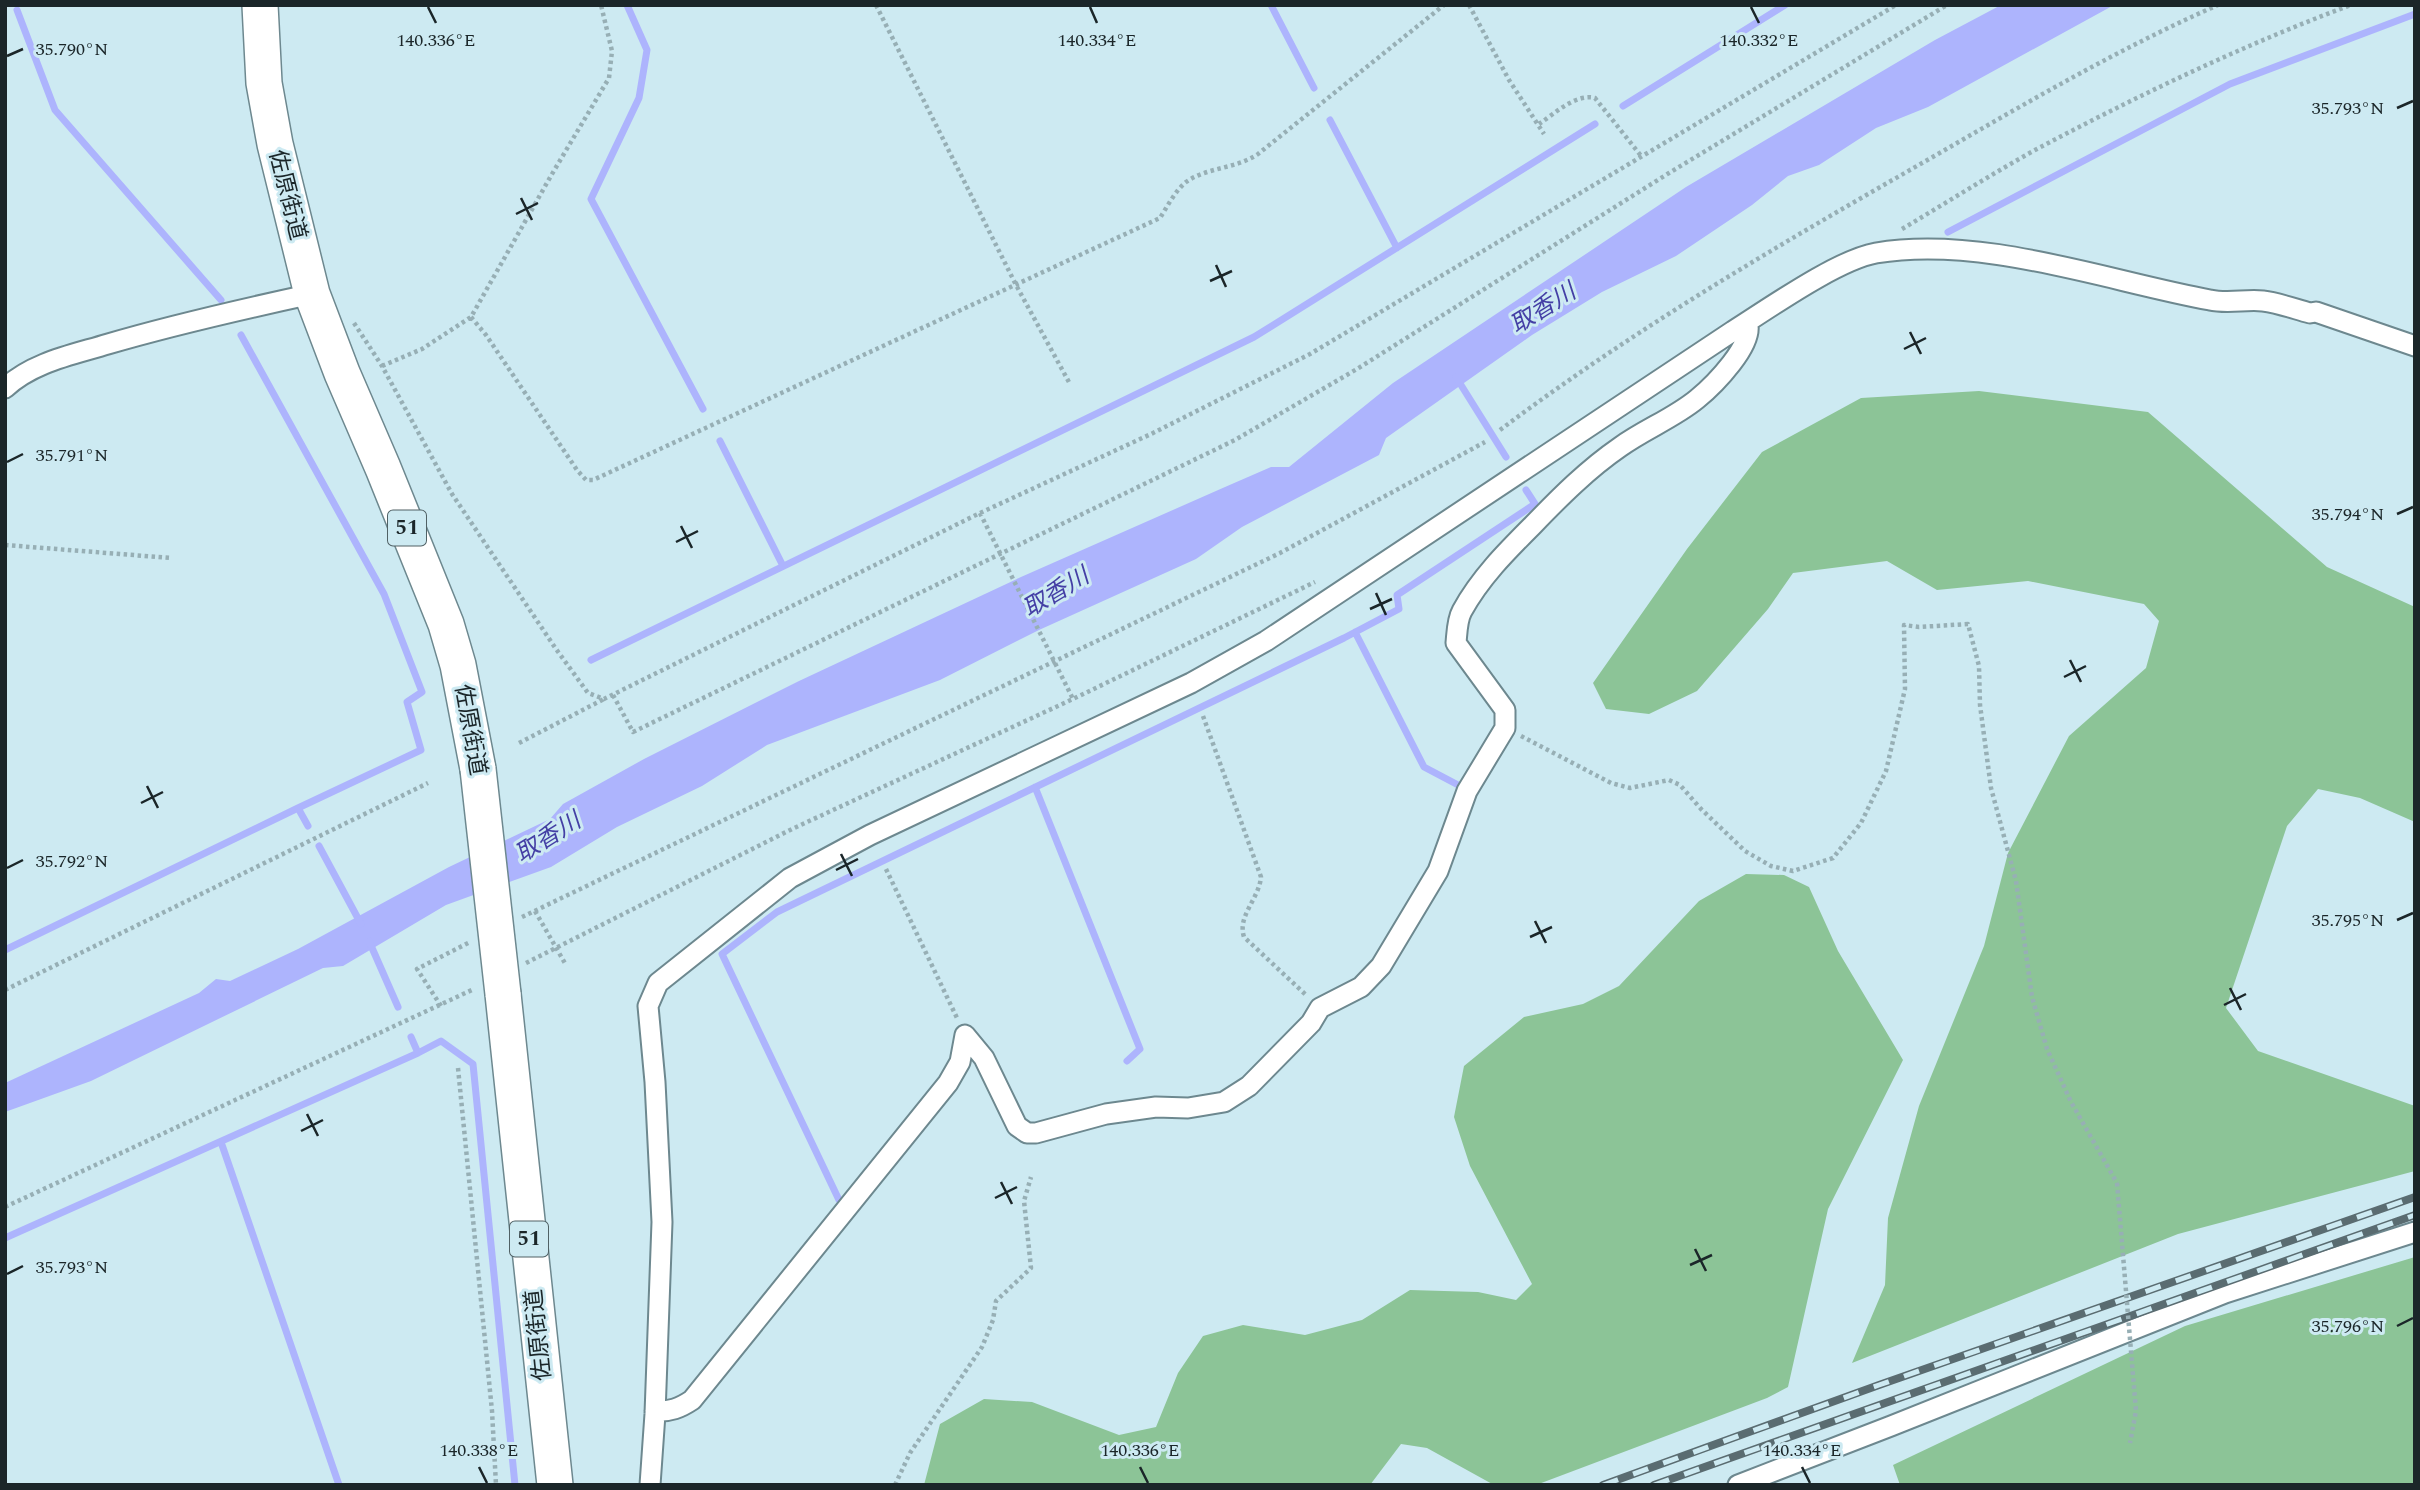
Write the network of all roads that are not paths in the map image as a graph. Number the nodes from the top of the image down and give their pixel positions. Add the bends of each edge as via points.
1 (260, 5) edge
2 (312, 293) junction
3 (1747, 322) junction
4 (2415, 346) edge
5 (5, 388) edge
6 (2415, 1232) edge
7 (655, 1411) junction
8 (555, 1485) edge
9 (649, 1485) edge
10 (1738, 1485) edge

1 - 2 highway, 佐原街道 / 51 via 264,83 275,144
2 - 5 street via 184,322 54,361 24,373
2 - 8 highway, 佐原街道 / 51, bridge via 446,624 458,665 478,769
3 - 4 street via 1855,259 1909,250 1952,251 2021,258 2214,301 2263,301 2316,312
3 - 7 street via 1266,641 1191,683 870,835 790,878 658,984 648,1006 662,1222
3 - 7 street via 1743,346 1710,387 1682,410 1619,447 1573,484 1489,570 1461,614 1456,643 1505,710 1505,728 1467,791 1438,871 1381,966 1361,987 1320,1008 1250,1086 1224,1102 1106,1114 1036,1133 1017,1126 984,1058 965,1035 960,1062 948,1083 692,1400 681,1407
6 - 10 street via 2225,1293
7 - 9 street

